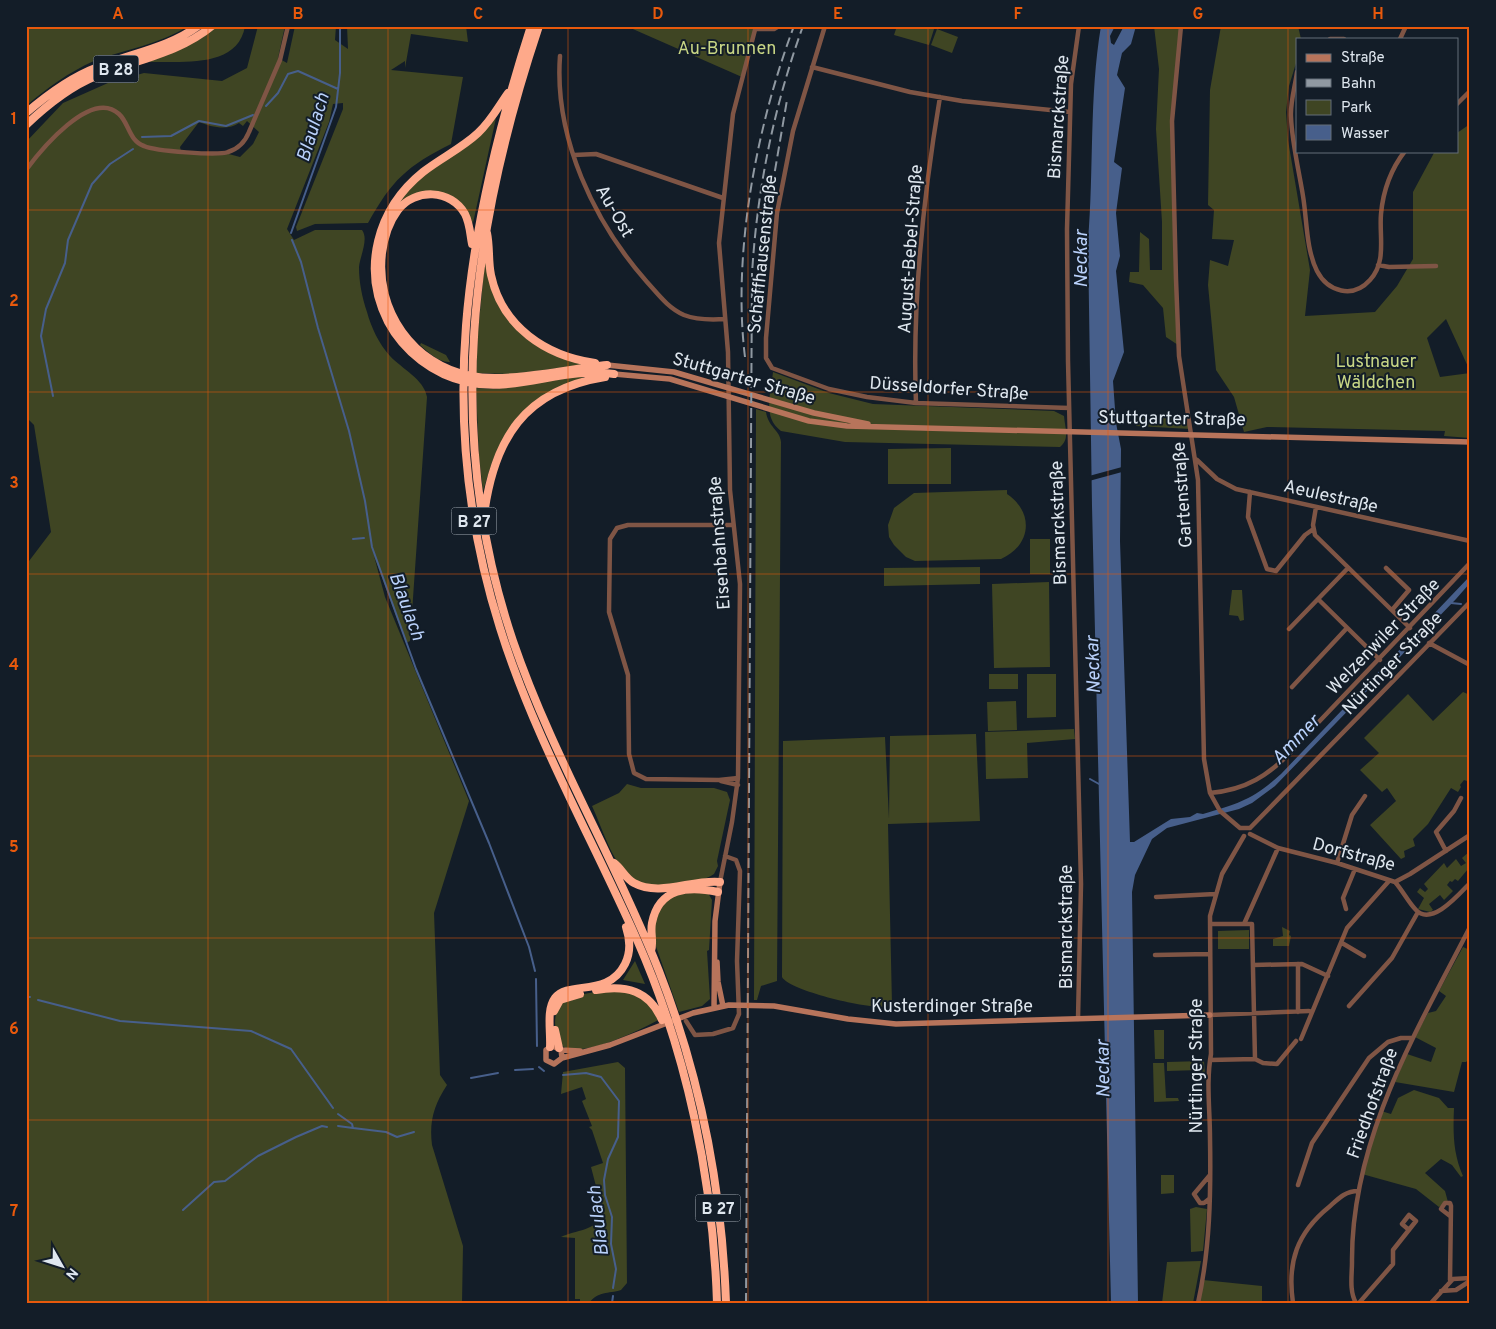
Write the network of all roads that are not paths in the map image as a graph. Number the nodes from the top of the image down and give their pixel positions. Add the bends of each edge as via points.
1 (198, 26) edge
2 (212, 26) edge
3 (288, 26) edge
4 (530, 26) edge
5 (540, 26) edge
6 (779, 26) edge
7 (825, 26) edge
8 (1079, 26) edge
9 (1180, 26) edge
10 (1406, 26) edge
11 (756, 27) edge
12 (1400, 38) edge
13 (560, 56) dead end
14 (812, 67) junction
15 (1296, 80) edge
16 (511, 89) junction
17 (1470, 91) edge
18 (940, 98) junction
19 (1458, 103) edge
20 (1070, 112) junction
21 (26, 113) edge
22 (26, 124) edge
23 (1296, 150) edge
24 (1296, 152) edge
25 (1404, 152) edge
26 (574, 155) junction
27 (26, 170) edge
28 (723, 198) junction
29 (486, 229) junction
30 (473, 253) junction
31 (1378, 265) junction
32 (1436, 266) dead end
33 (725, 319) junction
34 (607, 365) junction
35 (772, 368) joint
36 (442, 370) junction
37 (614, 374) junction
38 (492, 382) junction
39 (916, 404) junction
40 (1069, 408) junction
41 (873, 426) junction
42 (1470, 442) edge
43 (1196, 459) junction
44 (1250, 492) junction
45 (1316, 507) junction
46 (483, 525) junction
47 (733, 525) junction
48 (1312, 530) junction
49 (1470, 541) edge
50 (1470, 563) edge
51 (1348, 568) junction
52 (1386, 568) dead end
53 (1318, 599) junction
54 (1470, 602) edge
55 (1392, 610) junction
56 (1347, 628) junction
57 (1410, 628) junction
58 (1289, 629) dead end
59 (1429, 643) junction
60 (1380, 660) junction
61 (1470, 665) edge
62 (1292, 687) dead end
63 (738, 778) junction
64 (720, 780) junction
65 (738, 785) junction
66 (1210, 793) junction
67 (1365, 796) dead end
68 (1461, 798) dead end
69 (1243, 829) junction
70 (1250, 831) junction
71 (1470, 834) edge
72 (1244, 836) junction
73 (1278, 848) junction
74 (1446, 851) junction
75 (725, 856) junction
76 (610, 861) junction
77 (1337, 863) junction
78 (1355, 869) junction
79 (720, 882) junction
80 (1392, 882) junction
81 (1470, 883) edge
82 (718, 892) junction
83 (616, 894) junction
84 (1215, 894) junction
85 (1156, 897) dead end
86 (1346, 909) dead end
87 (1418, 912) junction
88 (1210, 924) junction
89 (1244, 924) junction
90 (1470, 927) edge
91 (1342, 943) junction
92 (714, 945) junction
93 (651, 951) junction
94 (1209, 954) junction
95 (1155, 955) dead end
96 (1364, 956) dead end
97 (1298, 964) junction
98 (1253, 965) junction
99 (1328, 976) junction
100 (726, 1006) junction
101 (1349, 1006) dead end
102 (714, 1008) junction
103 (1309, 1011) dead end
104 (1298, 1012) junction
105 (1254, 1013) junction
106 (1210, 1015) junction
107 (1078, 1019) junction
108 (686, 1021) dead end
109 (672, 1034) junction
110 (1411, 1038) junction
111 (1301, 1039) dead end
112 (1296, 1041) dead end
113 (550, 1047) junction
114 (560, 1049) junction
115 (582, 1051) junction
116 (562, 1058) junction
117 (1255, 1059) junction
118 (1210, 1060) junction
119 (1210, 1175) junction
120 (1298, 1185) dead end
121 (1358, 1191) junction
122 (1210, 1198) junction
123 (1450, 1216) dead end
124 (1409, 1230) dead end
125 (1461, 1279) junction
126 (1450, 1280) junction
127 (1470, 1280) edge
128 (1464, 1286) junction
129 (1441, 1291) junction
130 (717, 1303) edge
131 (726, 1303) edge
132 (1198, 1303) edge
133 (1293, 1303) edge
134 (1357, 1303) edge
135 (1431, 1303) edge

1 - 21 highway, B 28 via 169,43 87,71 62,85
2 - 22 highway, B 28 via 174,50 82,82
3 - 27 street via 280,60 240,146 225,153 170,151 144,146 133,138 120,115 102,108 57,132
4 - 16 highway, B 27
5 - 29 highway, B 27 via 506,138
6 - 11 street via 774,29
7 - 14 street, Schaffhausenstraße
8 - 20 street, Bismarckstraße
9 - 43 street, Gartenstraße via 1172,121 1177,324
10 - 12 street
11 - 28 street, Eisenbahnstraße via 733,114
13 - 26 street, Au-Ost via 559,76
14 - 18 street
14 - 35 street, Schaffhausenstraße via 793,131 777,213 766,338 766,358
15 - 23 street via 1291,117
16 - 30 highway, B 27 via 488,175
16 - 36 highway via 478,133 402,192 386,218 378,242 376,283 387,319 408,349 424,363
17 - 19 street
18 - 20 street
18 - 39 street, August-Bebel-Straße via 920,248
20 - 40 street, Bismarckstraße via 1067,221
24 - 31 street via 1317,270 1333,288 1352,291 1368,282
25 - 31 street via 1392,172 1384,197
26 - 28 street via 596,154
26 - 33 street, Au-Ost via 589,195 606,226 662,299 691,318
28 - 33 street, Eisenbahnstraße via 719,264
29 - 34 highway via 493,284 516,324 535,342 555,353
29 - 46 highway, B 27 via 476,300 471,378 474,462
30 - 36 highway via 469,225 463,211 448,198 436,194 422,195 405,202 393,218 384,241 382,282 393,317 412,345
30 - 83 highway, B 27 via 465,319 462,398 466,467 480,554 501,631 525,697
31 - 32 street
33 - 47 street, Eisenbahnstraße
34 - 38 highway
34 - 41 main road, Stuttgarter Straße via 657,369
35 - 39 street, Düsseldorfer Straße via 829,389
36 - 38 highway via 467,382
37 - 38 highway
37 - 41 main road, Stuttgarter Straße via 670,379 828,424
37 - 46 highway via 561,389 517,423 493,466
39 - 40 street, Düsseldorfer Straße
40 - 107 street, Bismarckstraße via 1080,884
41 - 42 main road, Stuttgarter Straße
43 - 44 street, Aeulestraße via 1222,482
43 - 66 street, Gartenstraße via 1204,759
44 - 45 street, Aeulestraße
44 - 48 street via 1248,517 1264,564 1270,571 1278,569 1304,535
45 - 48 street
45 - 49 street, Aeulestraße
46 - 76 highway, B 27 via 503,608 526,676
47 - 63 street, Eisenbahnstraße via 740,570
47 - 64 street via 624,526 614,531 609,546 609,612 628,675 632,770 646,779
48 - 51 street
50 - 57 street, Welzenwiler Straße
51 - 53 street
51 - 55 street
52 - 55 street via 1409,590
53 - 56 street
53 - 58 street
54 - 59 street, Nürtinger Straße
55 - 57 street
56 - 60 street
56 - 62 street
57 - 60 street, Welzenwiler Straße
59 - 61 street
59 - 70 street, Nürtinger Straße
60 - 66 street, Welzenwiler Straße via 1275,768 1253,783 1229,792
63 - 64 street
63 - 65 street, Eisenbahnstraße
64 - 65 street
65 - 75 street, Eisenbahnstraße
66 - 69 street, Gartenstraße via 1232,822
67 - 77 street via 1352,815
68 - 74 street via 1436,832
69 - 70 street
69 - 72 street
70 - 72 street
70 - 73 street, Dorfstraße
71 - 74 street, Dorfstraße
72 - 84 street, Nürtinger Straße via 1228,861
73 - 77 street, Dorfstraße
73 - 89 street
74 - 80 street, Dorfstraße
75 - 79 street, Eisenbahnstraße
75 - 108 street via 736,860 740,871 739,1018 733,1028 713,1034 695,1034
76 - 79 highway via 632,882 649,888
76 - 93 highway, B 27
77 - 78 street, Dorfstraße
78 - 80 street, Dorfstraße
78 - 86 street via 1343,898
79 - 82 main road, Eisenbahnstraße
80 - 87 street
80 - 91 street via 1351,923
81 - 87 street via 1437,912 1428,915
82 - 92 main road, Eisenbahnstraße
82 - 93 highway via 692,888 666,898 654,916
83 - 109 highway, B 27
83 - 113 highway via 628,934 625,964 606,983 557,995 551,1008
84 - 85 street
84 - 88 street, Nürtinger Straße
87 - 101 street via 1392,958
88 - 89 street
88 - 94 street, Nürtinger Straße
89 - 98 street via 1252,924
90 - 110 street, Friedhofstraße
91 - 96 street
91 - 99 street
92 - 100 main road, Eisenbahnstraße via 718,982
92 - 102 main road, Eisenbahnstraße
93 - 131 highway, B 27 via 684,1044 705,1129 719,1214
94 - 95 street
94 - 106 street, Nürtinger Straße
97 - 98 street
97 - 99 street
97 - 104 street
98 - 105 street
99 - 111 street
100 - 102 main road, Kusterdinger Straße
100 - 107 main road, Kusterdinger Straße via 768,1005 879,1023
102 - 115 main road, Kusterdinger Straße via 610,1045
103 - 104 street
104 - 105 street
105 - 106 street
105 - 117 street
106 - 107 main road, Kusterdinger Straße
106 - 118 street, Nürtinger Straße
109 - 114 highway via 647,997 633,990 614,988 574,995 558,1003 554,1017
109 - 130 highway, B 27 via 704,1169
110 - 120 street via 1388,1042 1369,1058 1312,1143
110 - 121 street, Friedhofstraße via 1377,1122
112 - 117 street via 1277,1064
113 - 114 main road
113 - 116 main road via 545,1056 548,1062 556,1063
114 - 115 main road, Kusterdinger Straße
114 - 116 main road
115 - 116 main road, Kusterdinger Straße
117 - 118 street
118 - 119 street, Nürtinger Straße
119 - 122 street, Nürtinger Straße
119 - 122 street via 1194,1194 1200,1203
121 - 133 street via 1341,1197 1312,1221 1302,1235 1291,1284
121 - 134 street, Friedhofstraße via 1351,1243 1352,1293
122 - 132 street, Nürtinger Straße via 1204,1280
123 - 126 street
124 - 134 street via 1393,1250 1393,1264
125 - 126 street
125 - 127 street
125 - 128 street
126 - 129 street
127 - 128 street
128 - 129 street
129 - 135 street

